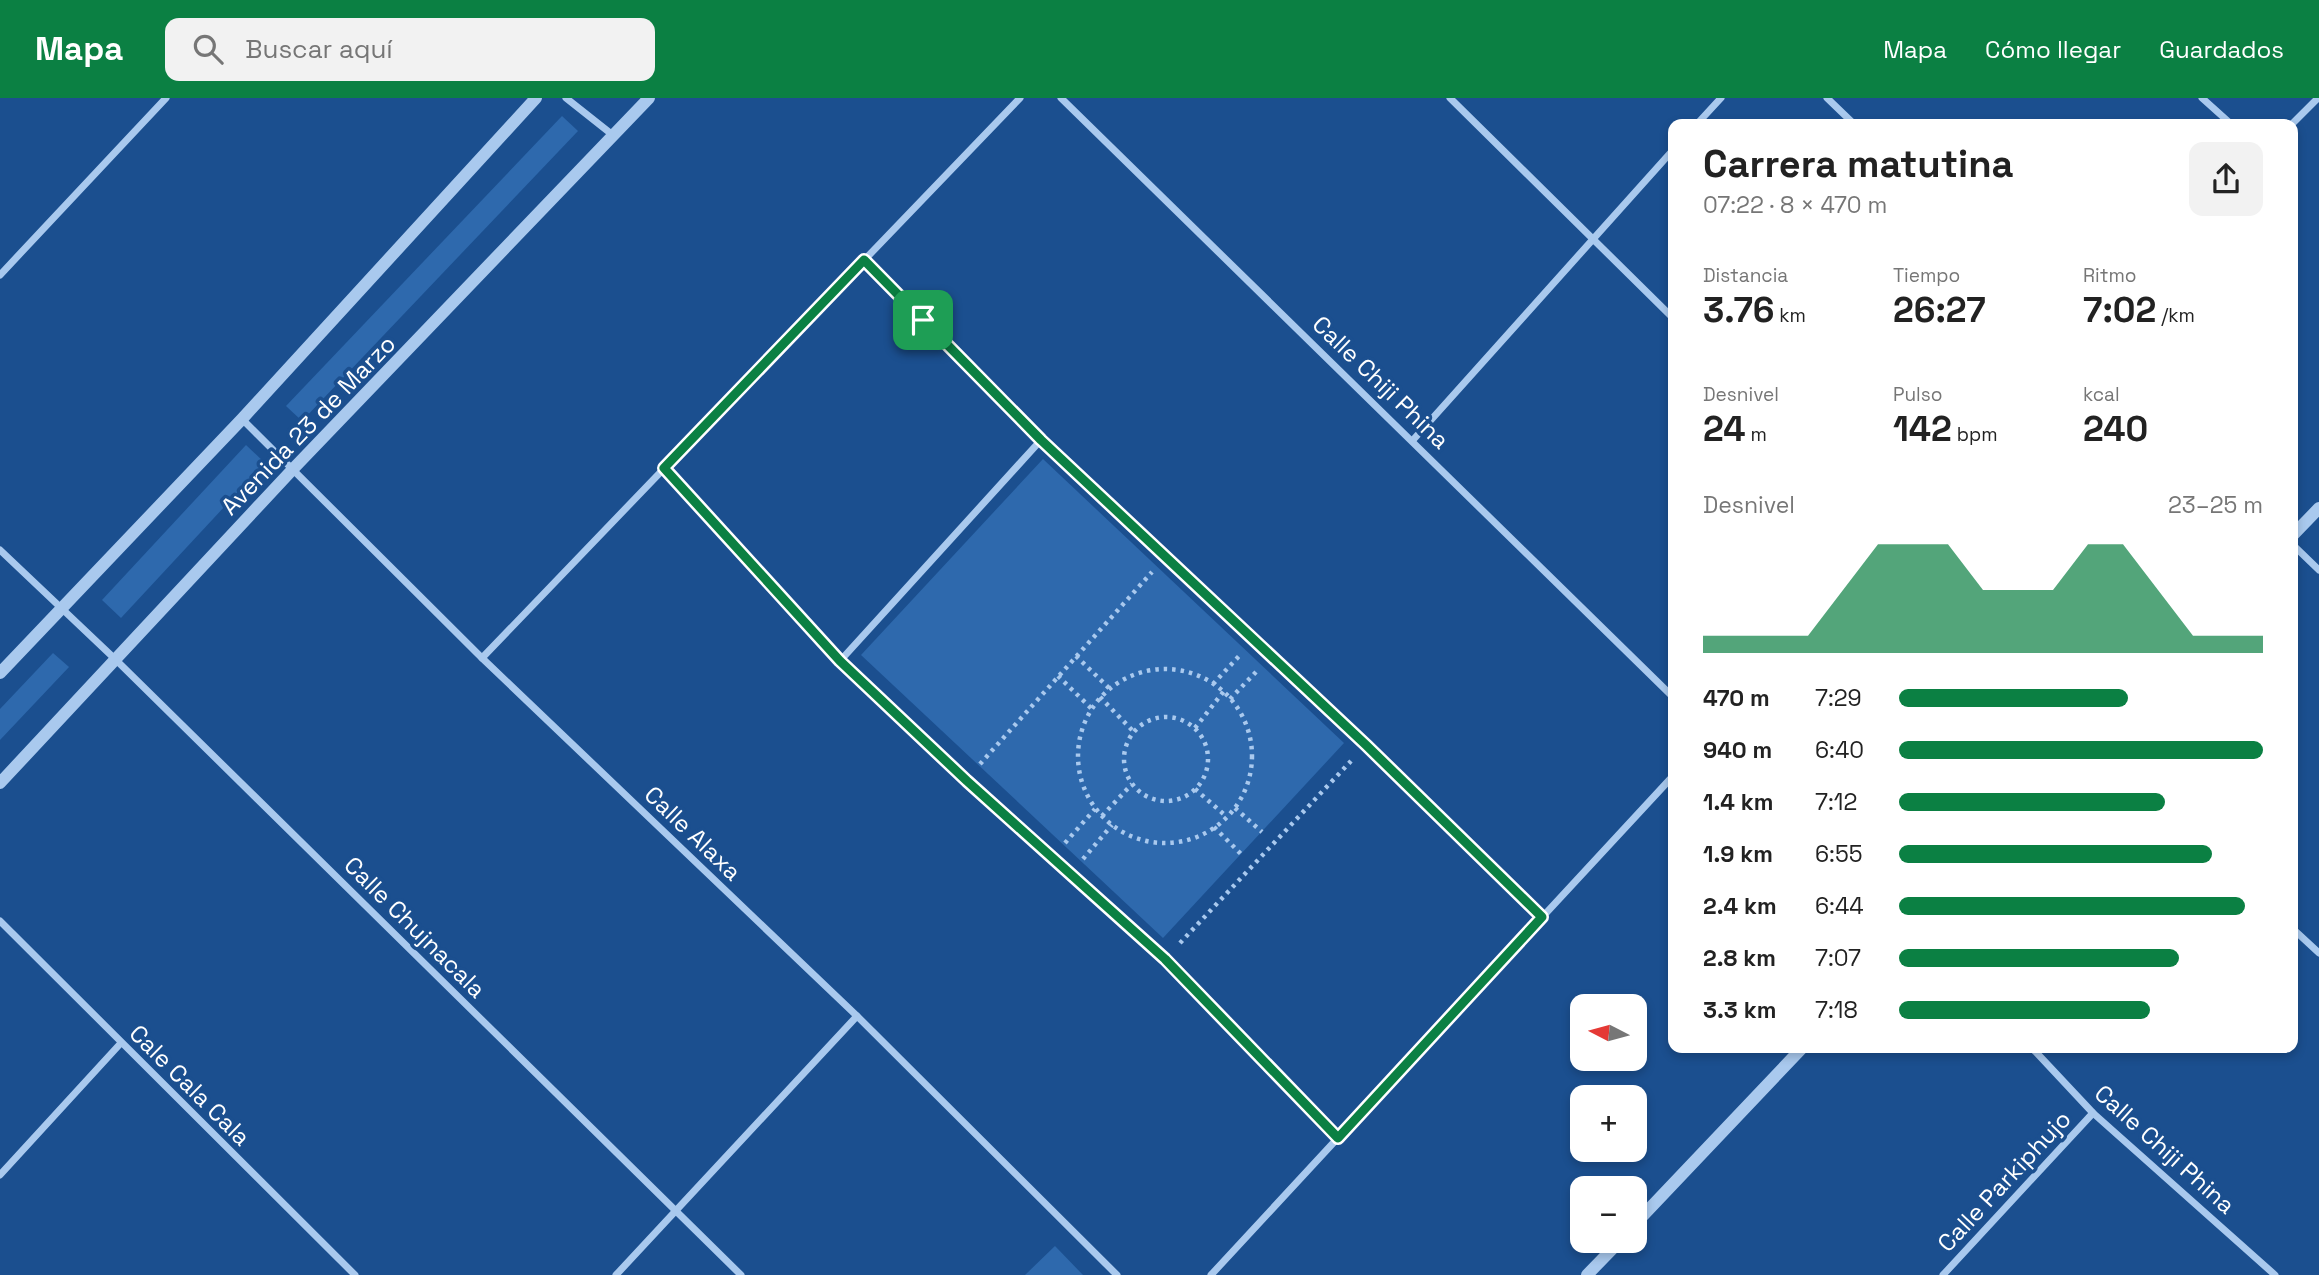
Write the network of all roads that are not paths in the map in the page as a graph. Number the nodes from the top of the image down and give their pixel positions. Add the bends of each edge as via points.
1 (166, 98) edge
2 (536, 98) edge
3 (566, 98) edge
4 (649, 98) edge
5 (1020, 98) edge
6 (1061, 98) edge
7 (1450, 98) edge
8 (1721, 98) edge
9 (1827, 98) edge
10 (2202, 98) edge
11 (2318, 98) edge
12 (1702, 119) edge
13 (1849, 119) edge
14 (2225, 119) edge
15 (2297, 119) edge
16 (614, 135) junction
17 (1668, 156) edge
18 (1593, 238) junction
19 (864, 260) junction
20 (0, 275) edge
21 (1668, 313) edge
22 (242, 419) junction
23 (1041, 440) junction
24 (1413, 440) junction
25 (664, 468) junction
26 (293, 469) junction
27 (2319, 508) edge
28 (2298, 530) edge
29 (0, 550) edge
30 (2298, 550) edge
31 (2319, 570) edge
32 (62, 607) junction
33 (481, 658) junction
34 (115, 659) junction
35 (840, 661) junction
36 (0, 673) edge
37 (1668, 692) edge
38 (1668, 781) edge
39 (0, 783) edge
40 (1542, 917) junction
41 (0, 921) edge
42 (2298, 934) edge
43 (2319, 953) edge
44 (857, 1016) junction
45 (120, 1044) junction
46 (1797, 1053) edge
47 (2037, 1053) edge
48 (2093, 1113) junction
49 (1338, 1138) junction
50 (0, 1175) edge
51 (676, 1211) junction
52 (1647, 1211) edge
53 (1608, 1253) edge
54 (355, 1275) edge
55 (616, 1275) edge
56 (741, 1275) edge
57 (1117, 1275) edge
58 (1211, 1275) edge
59 (1587, 1275) edge
60 (1943, 1275) edge
61 (2275, 1275) edge

1 - 20 street
2 - 22 street
3 - 16 street
4 - 16 street, Avenida 23 de Marzo
5 - 19 street
6 - 24 street, Calle Chiji Phina
7 - 18 street
8 - 12 street
9 - 13 street
10 - 14 street
11 - 15 street
16 - 26 street, Avenida 23 de Marzo
17 - 18 street
18 - 21 street
18 - 24 street
19 - 23 street
19 - 25 street
22 - 26 street, Calle Alaxa
22 - 32 street
23 - 35 street
23 - 40 street
24 - 37 street, Calle Chiji Phina
25 - 33 street
25 - 35 street
26 - 33 street, Calle Alaxa
26 - 34 street, Avenida 23 de Marzo
27 - 28 street
29 - 32 street, Calle Chujnacala
30 - 31 street
32 - 34 street, Calle Chujnacala
32 - 36 street
33 - 44 street, Calle Alaxa
34 - 39 street, Avenida 23 de Marzo
34 - 51 street, Calle Chujnacala
35 - 49 street via 1165,959
38 - 40 street
40 - 49 street
41 - 45 street, Cale Cala Cala
42 - 43 street
44 - 51 street
44 - 57 street, Calle Alaxa
45 - 50 street
45 - 54 street, Cale Cala Cala
46 - 52 street
47 - 48 street, Calle Chiji Phina
48 - 60 street, Calle Parkiphujo
48 - 61 street, Calle Chiji Phina
49 - 58 street
51 - 55 street
51 - 56 street, Calle Chujnacala
53 - 59 street

